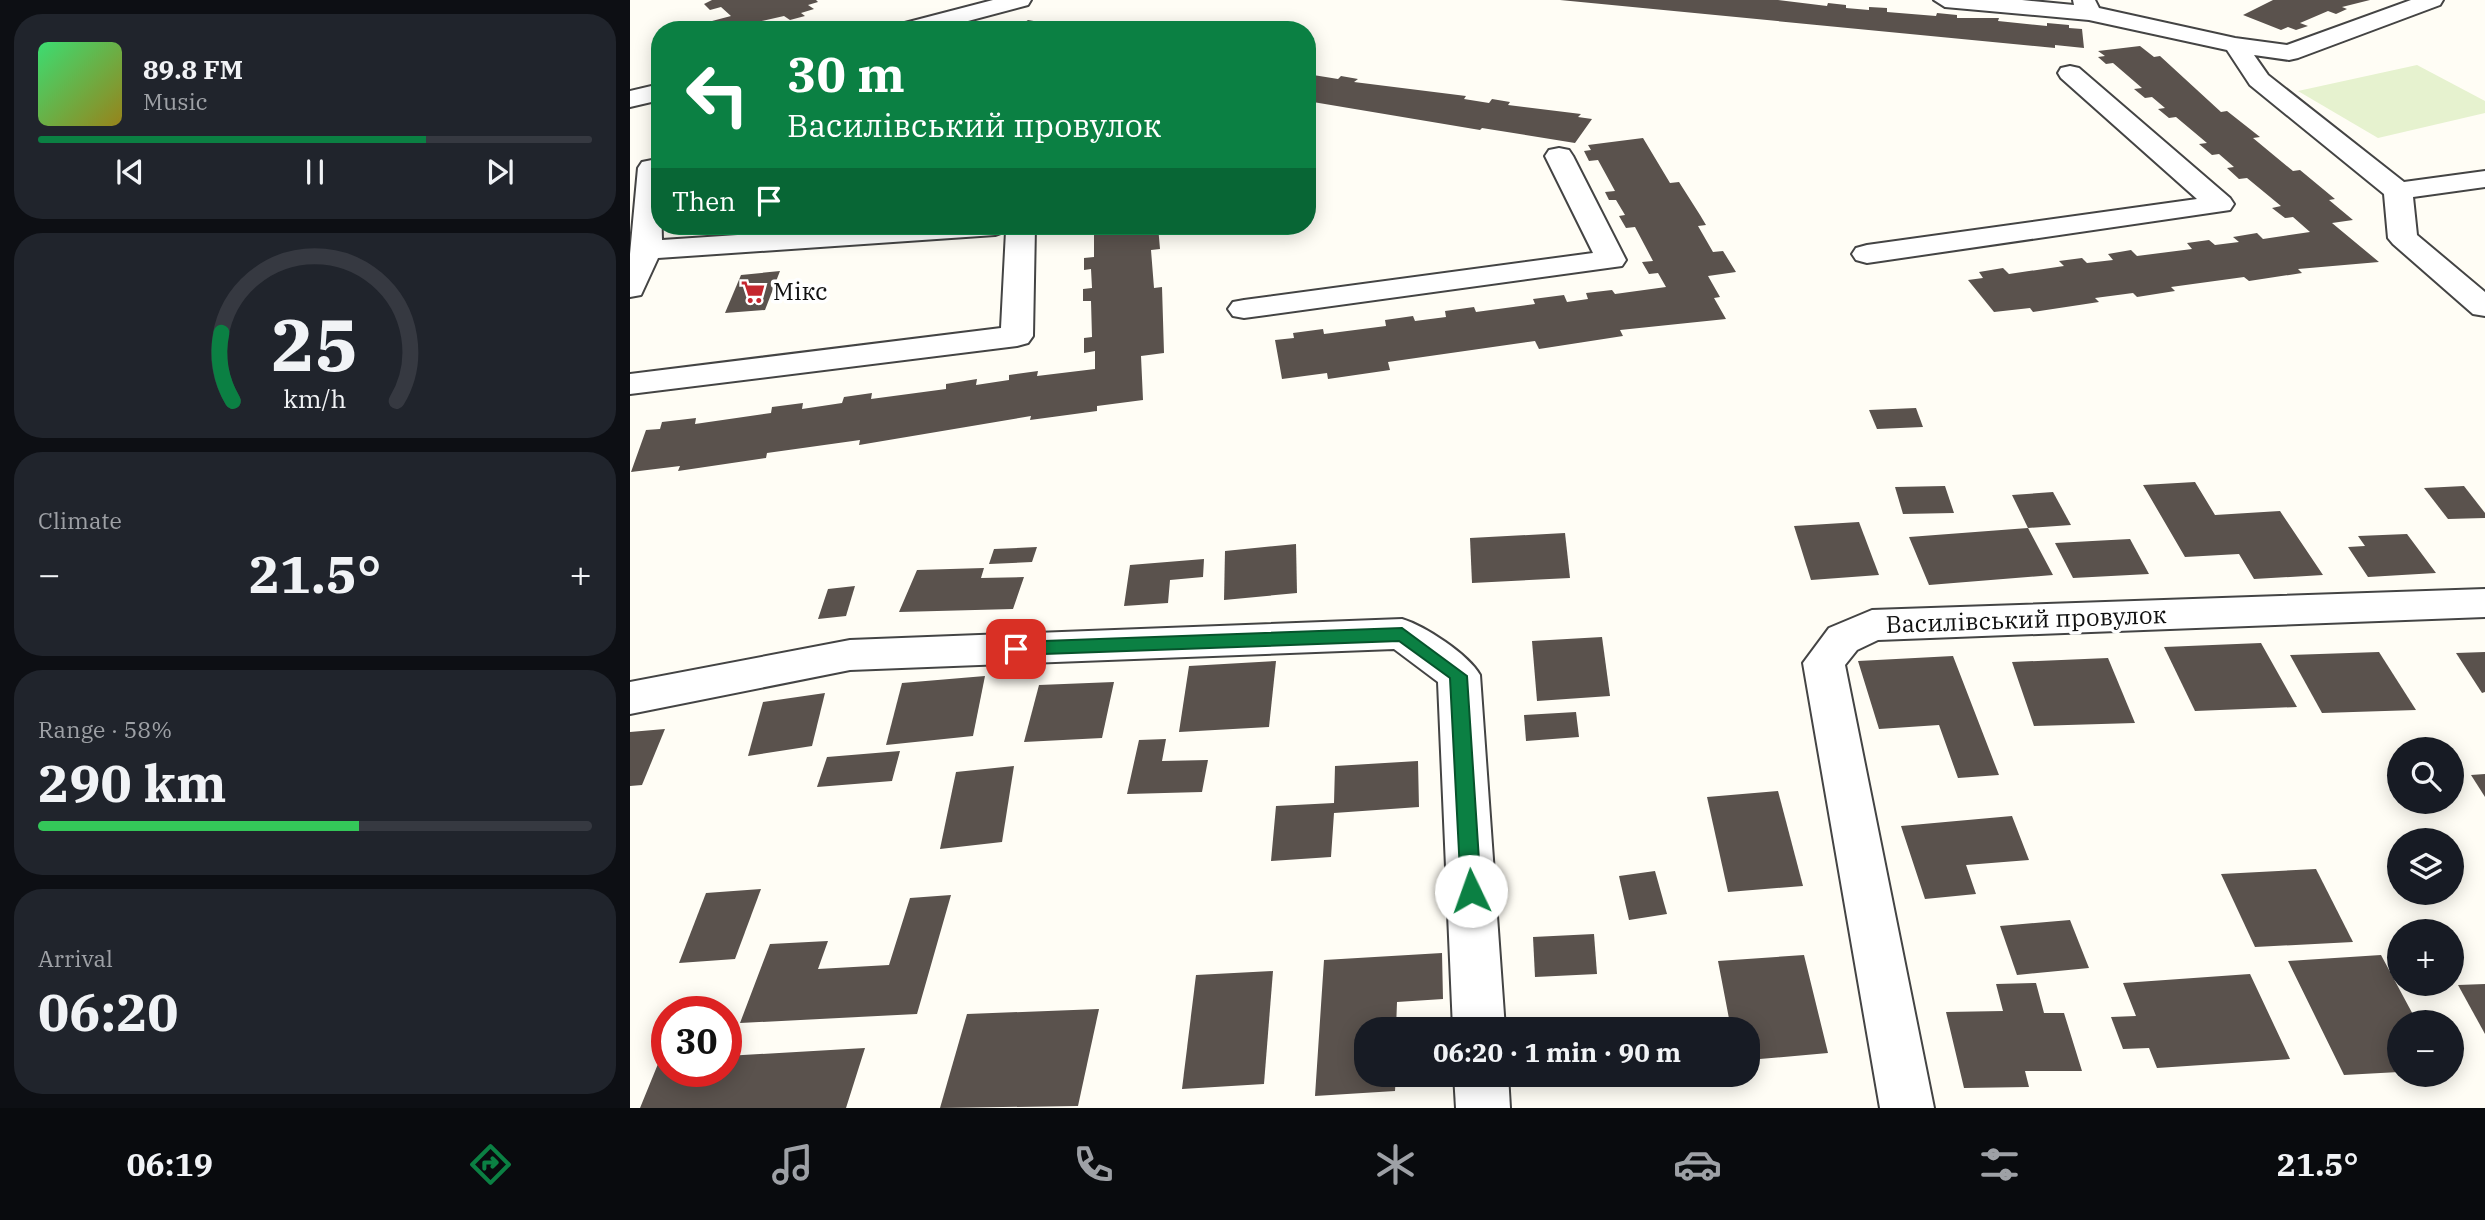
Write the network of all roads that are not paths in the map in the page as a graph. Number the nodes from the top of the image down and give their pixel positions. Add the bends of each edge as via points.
1 (1020, 0) edge
2 (1945, 0) edge
3 (2432, 0) edge
4 (2087, 6) edge
5 (940, 21) edge
6 (2235, 45) junction
7 (2070, 73) dead end
8 (651, 94) edge
9 (630, 99) edge
10 (1559, 156) dead end
11 (643, 167) edge
12 (2485, 179) edge
13 (2398, 191) junction
14 (864, 235) edge
15 (1021, 235) edge
16 (647, 250) junction
17 (1867, 254) dead end
18 (630, 288) edge
19 (2484, 307) edge
20 (1244, 309) dead end
21 (630, 384) edge
22 (2485, 603) edge
23 (630, 698) edge
24 (1478, 1017) edge
25 (1482, 1087) edge
26 (1483, 1108) edge
27 (1907, 1108) edge

1 - 5 street
2 - 4 street
3 - 6 street via 2289,53
4 - 6 street
6 - 13 street via 2259,80
7 - 17 street via 2220,204
8 - 9 street
10 - 20 street via 1611,260
11 - 16 street
12 - 13 street
13 - 19 street via 2403,238
14 - 16 street
15 - 21 street via 1017,336
16 - 18 street
22 - 27 street, Василівський провулок via 1872,625 1843,639 1824,663
23 - 24 street via 850,655 1402,634 1459,676
25 - 26 street

